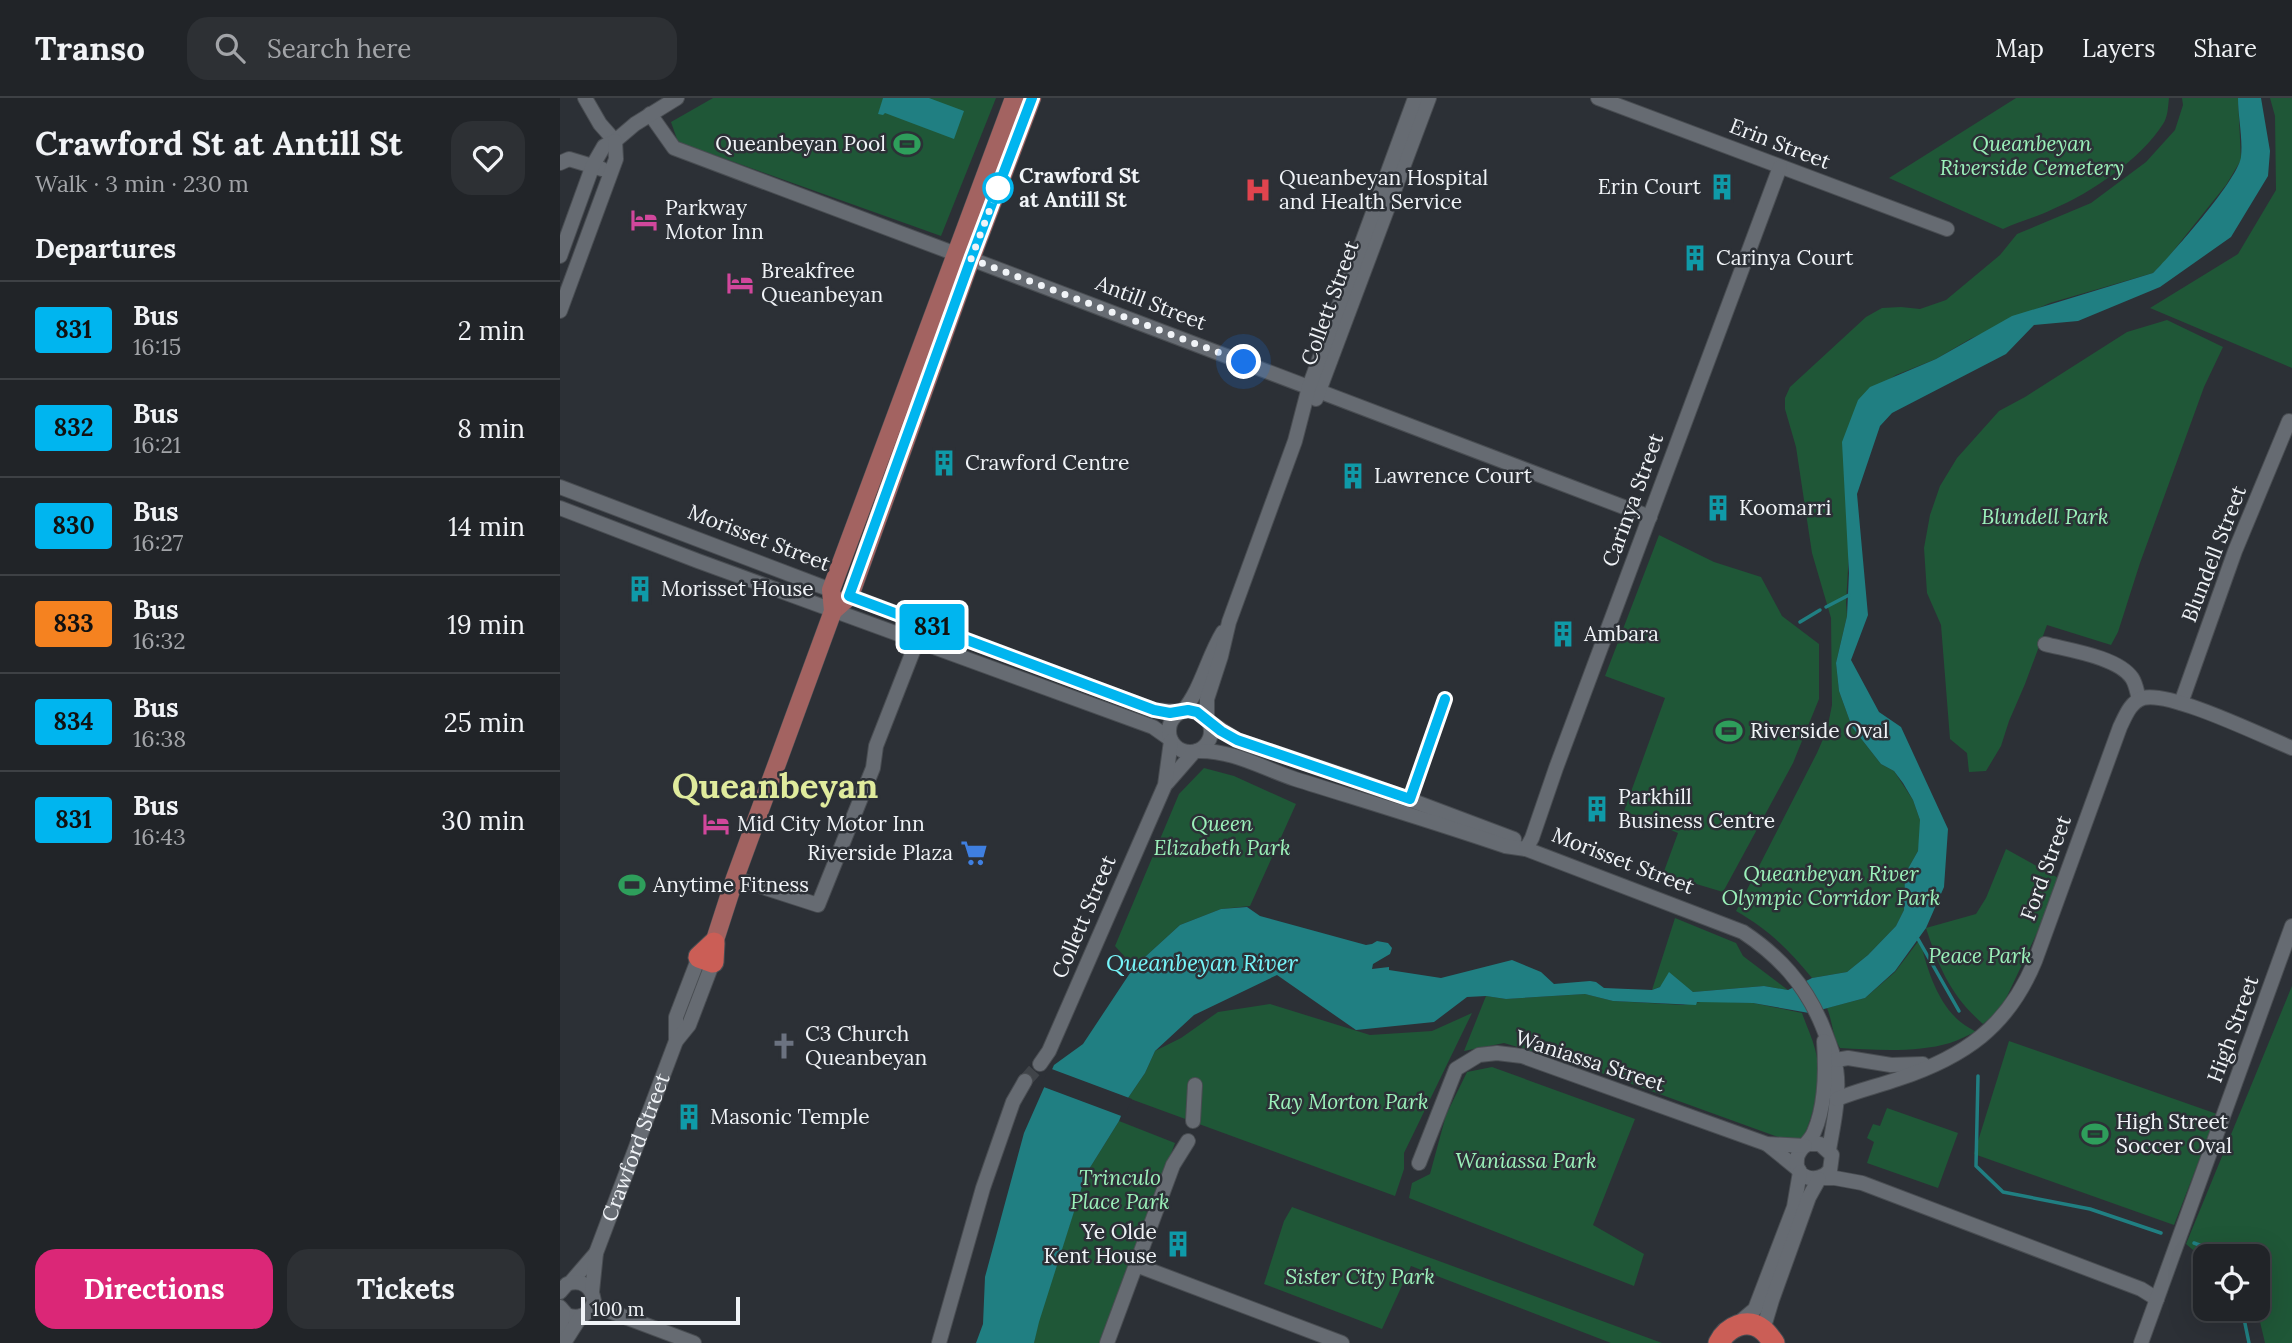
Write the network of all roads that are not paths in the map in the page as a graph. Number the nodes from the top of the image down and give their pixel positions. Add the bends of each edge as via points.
1 (585, 98) edge
2 (677, 98) edge
3 (1014, 98) edge
4 (1032, 98) edge
5 (1415, 98) edge
6 (1429, 98) edge
7 (1598, 98) edge
8 (650, 114) junction
9 (615, 141) junction
10 (560, 163) edge
11 (593, 164) junction
12 (1780, 167) junction
13 (609, 172) junction
14 (1947, 229) dead end
15 (560, 256) edge
16 (963, 256) junction
17 (560, 311) edge
18 (1314, 389) junction
19 (2289, 421) dead end
20 (560, 487) edge
21 (560, 508) edge
22 (1650, 517) junction
23 (831, 590) junction
24 (849, 596) junction
25 (833, 611) junction
26 (1229, 622) junction
27 (917, 641) junction
28 (2045, 645) dead end
29 (2140, 699) junction
30 (2181, 703) junction
31 (1181, 712) junction
32 (1207, 720) junction
33 (1170, 740) junction
34 (2292, 748) edge
35 (1196, 752) junction
36 (1165, 785) junction
37 (1371, 785) junction
38 (1339, 792) junction
39 (1410, 799) junction
40 (1433, 822) junction
41 (1526, 849) junction
42 (735, 878) junction
43 (2292, 926) edge
44 (709, 954) joint
45 (1822, 1025) junction
46 (1836, 1060) junction
47 (1938, 1062) junction
48 (1040, 1064) tunnel mouth
49 (1025, 1081) tunnel mouth
50 (1195, 1085) dead end
51 (1824, 1087) junction
52 (1837, 1100) junction
53 (1193, 1121) dead end
54 (1188, 1141) dead end
55 (1767, 1144) junction
56 (1807, 1145) junction
57 (1830, 1151) junction
58 (1419, 1163) dead end
59 (1800, 1171) junction
60 (1820, 1179) junction
61 (1862, 1184) junction
62 (596, 1253) junction
63 (1136, 1265) junction
64 (566, 1287) edge
65 (592, 1299) junction
66 (2157, 1300) junction
67 (562, 1309) edge
68 (581, 1317) junction
69 (1735, 1326) junction
70 (560, 1331) edge
71 (1770, 1339) edge
72 (564, 1343) edge
73 (694, 1343) edge
74 (939, 1343) edge
75 (1107, 1343) edge
76 (1342, 1343) edge
77 (1719, 1343) edge
78 (2141, 1343) edge

1 - 9 street
2 - 8 street
3 - 16 main road, Crawford Street
4 - 16 main road, Crawford Street
5 - 18 street, Collett Street
6 - 18 street, Collett Street
7 - 12 street, Erin Street
8 - 9 street
8 - 16 street, Antill Street via 674,148
9 - 11 street via 604,146
9 - 13 street via 616,159
10 - 11 street via 569,159
11 - 13 street
11 - 15 street
12 - 14 street, Erin Street
12 - 22 street, Carinya Street
13 - 17 street
16 - 18 street, Antill Street
16 - 23 main road, Crawford Street
16 - 24 main road, Crawford Street
18 - 22 street, Antill Street
18 - 26 street, Collett Street
19 - 30 street, Blundell Street via 2235,551
20 - 23 street, Morisset Street
21 - 25 street, Morisset Street
22 - 41 street, Carinya Street
23 - 24 main road, Morisset Street
23 - 25 main road, Crawford Street
24 - 25 main road, Crawford Street
24 - 31 street, Morisset Street via 1154,710
25 - 27 street, Morisset Street
25 - 42 main road, Crawford Street
26 - 31 street, Collett Street via 1210,652 1195,695
26 - 32 street, Collett Street via 1207,699
27 - 33 street, Morisset Street via 1153,727
27 - 42 street via 818,905
28 - 29 street via 2109,661 2132,678
29 - 30 street
29 - 47 street, Ford Street via 2129,708 2120,727 2022,991 1980,1039
30 - 34 street
31 - 32 street via 1197,712
31 - 33 street via 1169,725
32 - 35 street via 1209,740
32 - 37 street, Morisset Street via 1237,740
33 - 35 street via 1180,750
33 - 36 street, Collett Street
35 - 36 street, Collett Street
35 - 38 street, Morisset Street via 1224,753
36 - 48 street, Collett Street
37 - 38 street
37 - 39 street, Morisset Street
38 - 40 street, Morisset Street
39 - 40 street
39 - 41 street, Morisset Street via 1513,839
40 - 41 street, Morisset Street
41 - 45 street, Morisset Street via 1743,932 1764,946 1798,981
42 - 44 main road, Crawford Street
43 - 66 street, High Street
44 - 62 street, Crawford Street via 676,1017 677,1041
45 - 46 street, Morisset Street
45 - 51 street, Morisset Street
46 - 47 street, Ford Street via 1854,1058 1899,1066
46 - 51 street
46 - 52 street
47 - 52 street, Ford Street
49 - 74 street via 1015,1096 983,1188
50 - 53 street
51 - 56 street via 1818,1122
52 - 57 street
54 - 63 street via 1174,1165
55 - 56 street, Waniassa Street
55 - 58 street, Waniassa Street via 1522,1056 1497,1053 1479,1055 1456,1069
55 - 59 street, Waniassa Street
56 - 57 street via 1820,1144
56 - 59 street via 1797,1158
57 - 60 street via 1832,1168
57 - 61 street
59 - 60 street via 1810,1179
59 - 69 street via 1794,1207 1755,1309
60 - 61 street
60 - 71 street via 1809,1197 1772,1300
61 - 66 street via 2141,1289
62 - 64 street, Crawford Street
62 - 65 street, Crawford Street
63 - 75 street
63 - 76 street
64 - 65 street via 581,1283
65 - 68 street via 589,1312
65 - 73 street
66 - 78 street, High Street
67 - 68 street
67 - 70 street
68 - 72 street
69 - 71 highway via 1745,1324
69 - 77 highway

